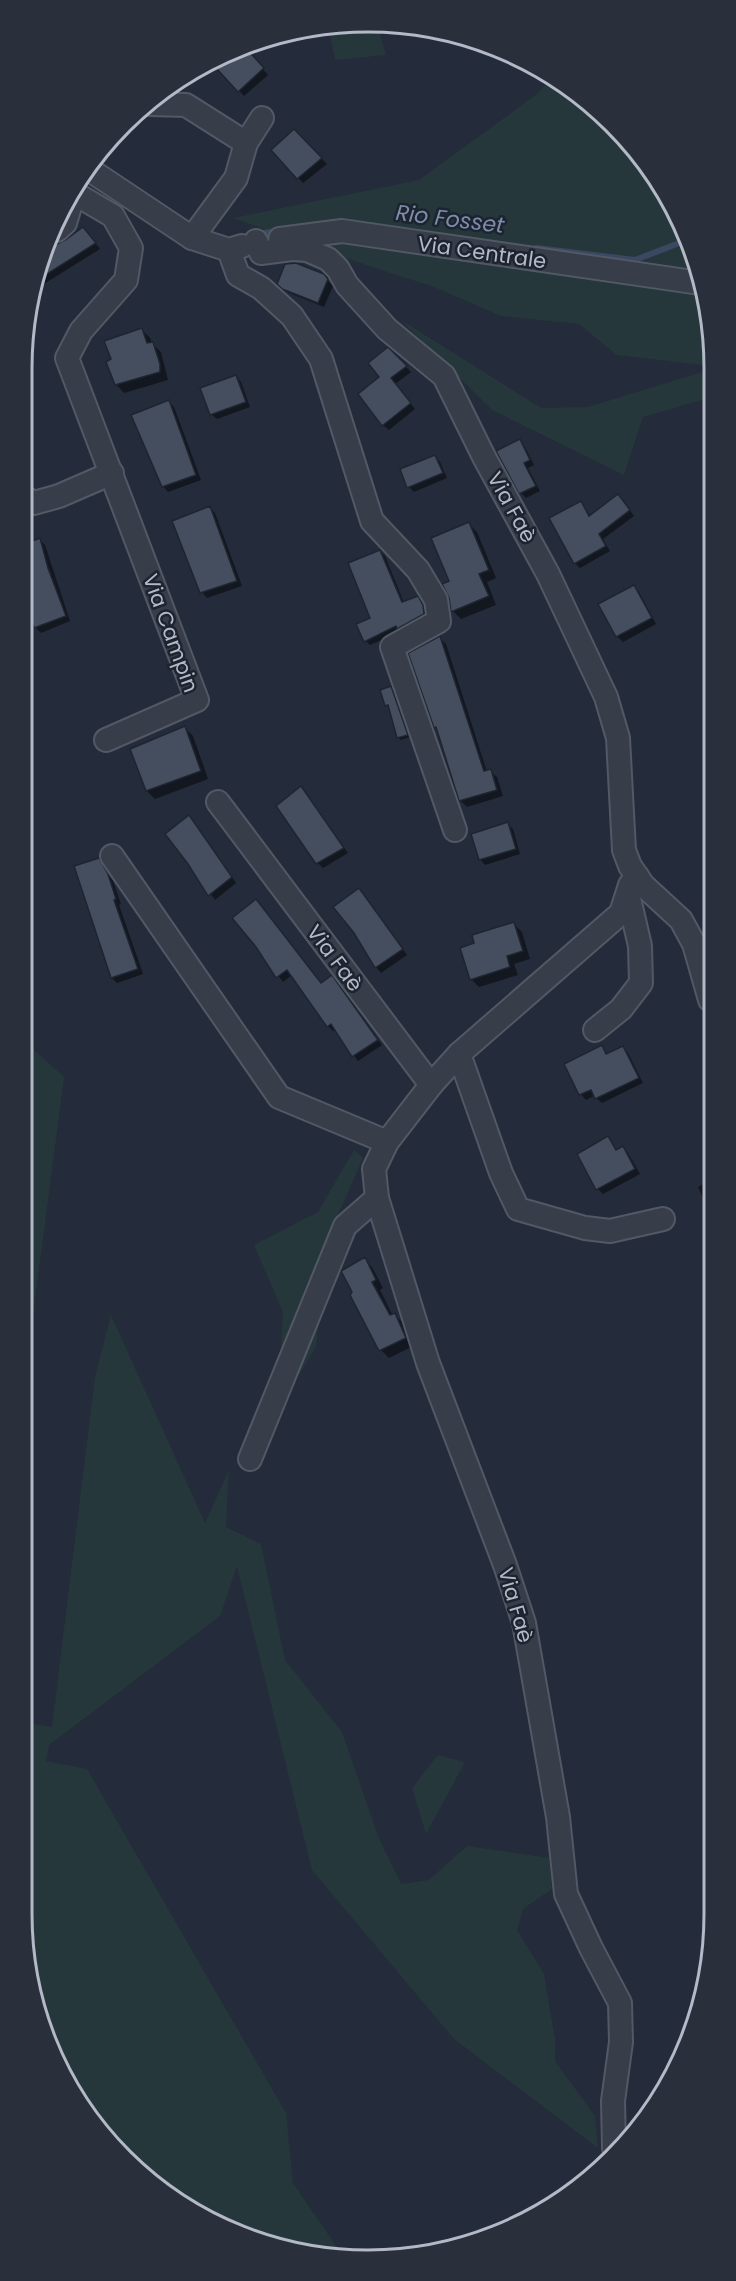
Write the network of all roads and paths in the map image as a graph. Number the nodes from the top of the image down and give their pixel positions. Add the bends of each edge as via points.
1 (159, 104) edge
2 (262, 118) dead end
3 (246, 143) junction
4 (94, 173) edge
5 (80, 194) edge
6 (192, 238) junction
7 (256, 242) junction
8 (229, 250) junction
9 (693, 282) edge
10 (112, 473) junction
11 (32, 502) edge
12 (106, 740) dead end
13 (218, 802) dead end
14 (455, 830) dead end
15 (112, 856) dead end
16 (635, 885) junction
17 (704, 979) edge
18 (595, 1030) dead end
19 (459, 1054) junction
20 (431, 1085) junction
21 (387, 1142) junction
22 (377, 1198) junction
23 (663, 1219) dead end
24 (250, 1459) dead end
25 (614, 2143) edge

1 - 3 street via 186,105
2 - 3 street
3 - 6 street via 236,178
4 - 6 street
5 - 10 street, Via Campin via 113,216 131,248 126,280 81,331 67,358
6 - 8 street
7 - 8 street, Via Centrale
7 - 9 street, Via Centrale via 342,231
7 - 16 street, Via Faè via 261,254 307,250 328,259 387,329 444,375 548,574 606,697 618,738 624,850
8 - 14 street via 238,275 261,288 292,316 321,358 372,520 418,570 436,600 439,621 392,647
10 - 11 street via 59,496
10 - 12 street, Via Campin via 197,700
13 - 20 street, Via Faè
15 - 21 street via 279,1097
16 - 17 street via 681,920 694,944
16 - 18 street via 641,983 621,1009
16 - 19 street, Via Faè via 621,913
19 - 20 street, Via Faè
19 - 23 street via 501,1173 518,1209 610,1231
20 - 21 street, Via Faè
21 - 22 street, Via Faè via 374,1169
22 - 24 street via 345,1226
22 - 25 street, Via Faè via 428,1363 524,1623 556,1808 566,1894 620,2003

